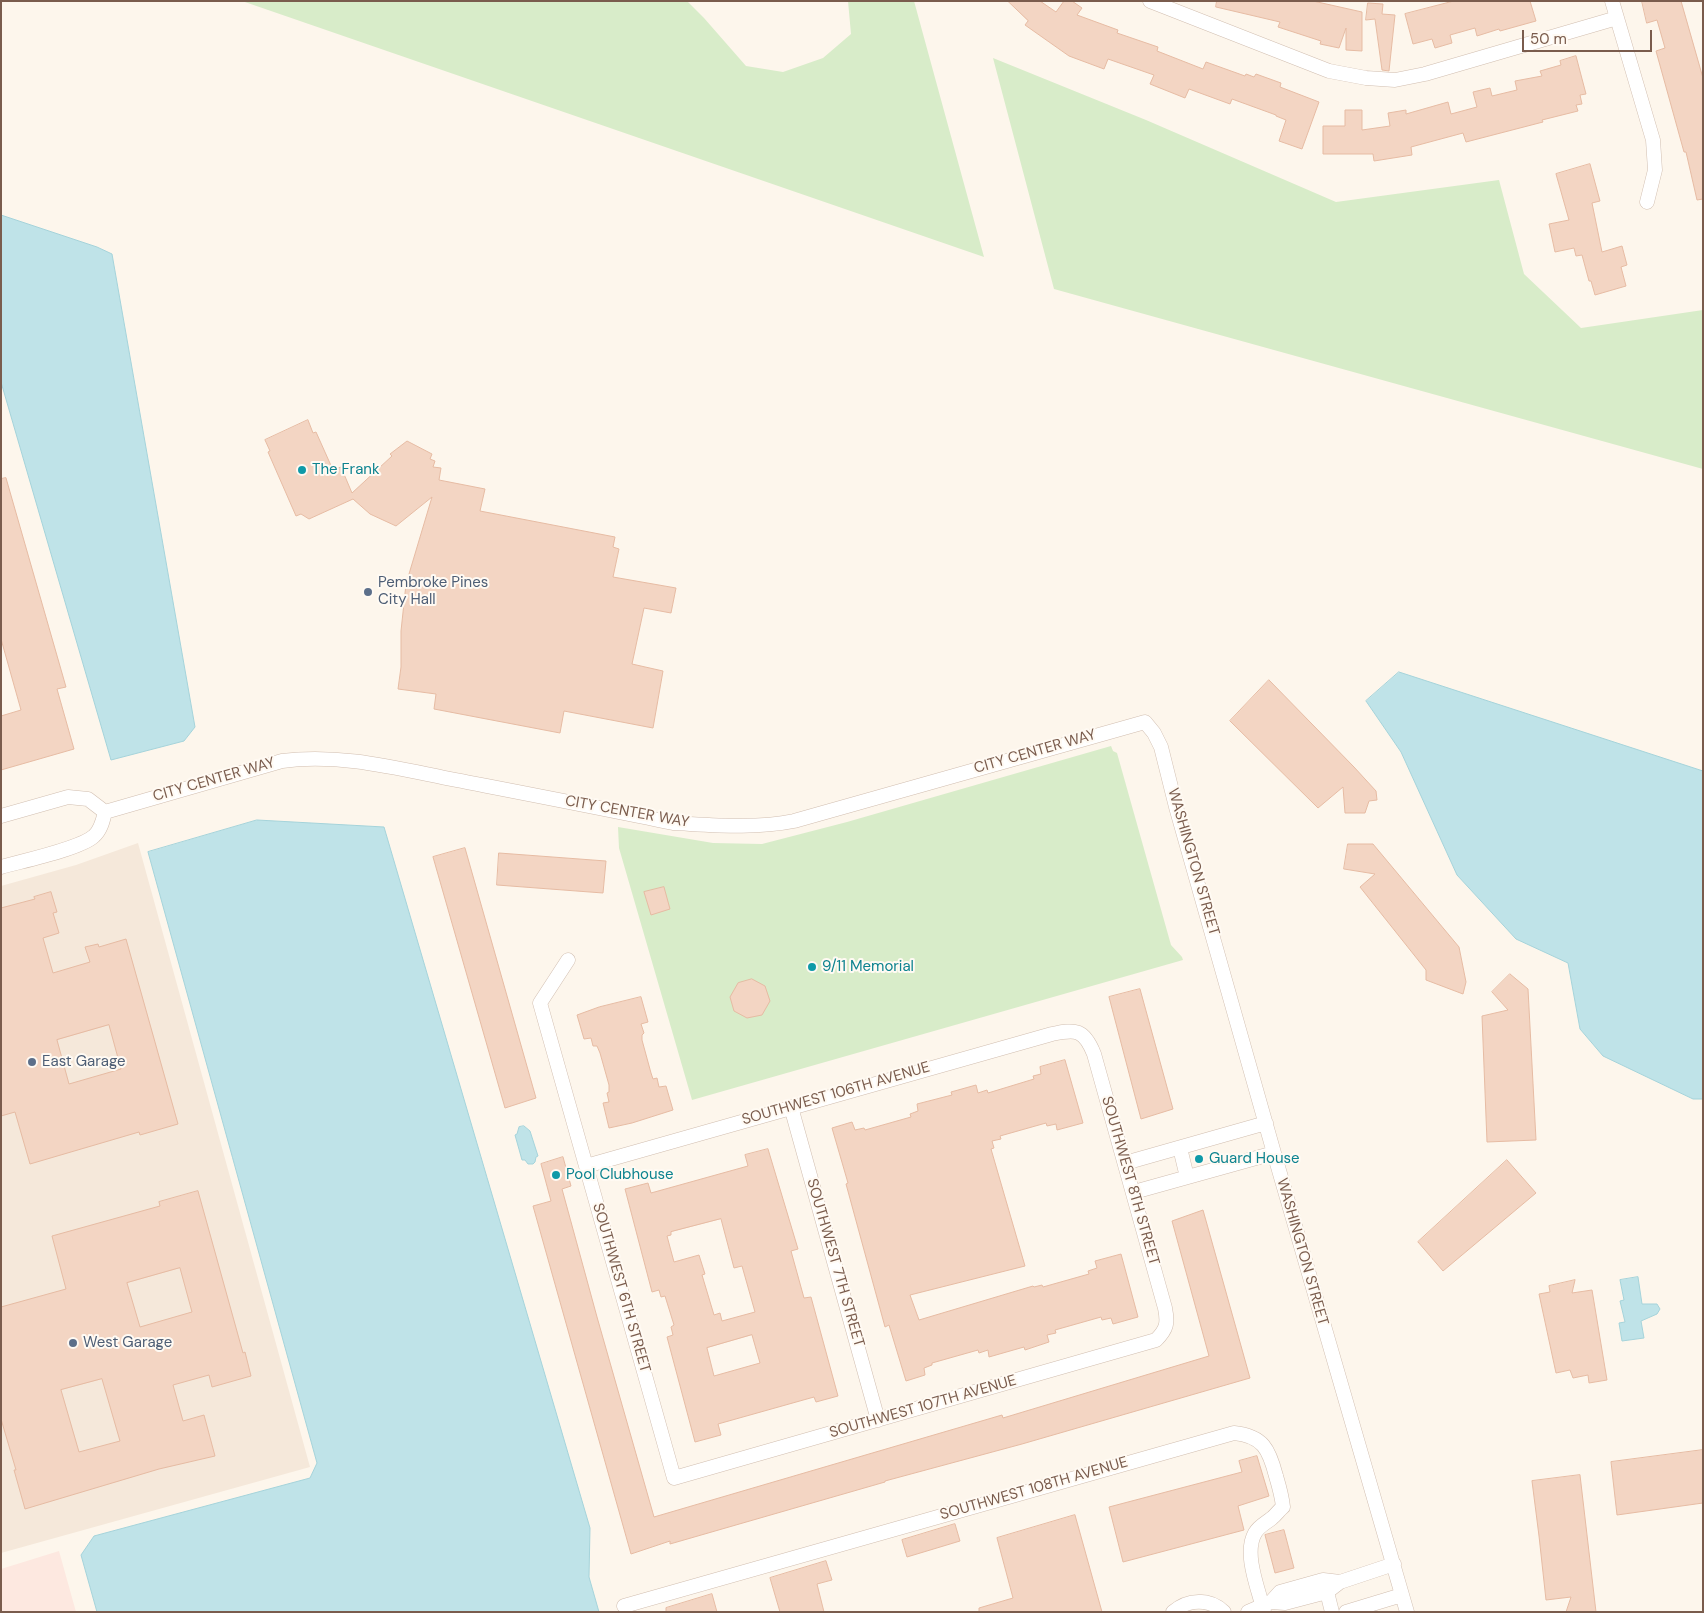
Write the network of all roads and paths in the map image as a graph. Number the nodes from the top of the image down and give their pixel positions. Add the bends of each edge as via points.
1 (1150, 1) edge
2 (1612, 1) edge
3 (1617, 18) junction
4 (1647, 202) dead end
5 (1145, 722) joint
6 (105, 812) junction
7 (1, 816) edge
8 (1, 867) edge
9 (568, 960) dead end
10 (1086, 1037) joint
11 (791, 1107) junction
12 (1266, 1123) junction
13 (1180, 1148) junction
14 (1274, 1153) junction
15 (1125, 1163) junction
16 (586, 1166) junction
17 (1187, 1177) junction
18 (1134, 1192) junction
19 (1167, 1327) joint
20 (878, 1420) junction
21 (674, 1478) joint
22 (1394, 1564) junction
23 (1340, 1582) junction
24 (1327, 1592) junction
25 (1402, 1595) junction
26 (624, 1606) dead end
27 (1266, 1607) edge
28 (1173, 1612) edge
29 (1224, 1612) edge
30 (1248, 1612) edge
31 (1332, 1612) edge
32 (1346, 1612) edge
33 (1407, 1612) edge

1 - 3 street via 1329,70 1395,80
2 - 3 street
3 - 4 street via 1653,140 1655,170
5 - 6 street, CITY CENTER WAY via 773,825 673,823 374,764 319,758 275,763
5 - 12 street, WASHINGTON STREET via 1161,747
6 - 7 street via 88,799 68,797
6 - 8 street via 98,832 85,843
9 - 16 street, SOUTHWEST 6TH STREET via 540,1004
10 - 11 street, SOUTHWEST 106TH AVENUE via 1070,1030 1052,1034
10 - 15 street, SOUTHWEST 8TH STREET via 1094,1054
11 - 16 street, SOUTHWEST 106TH AVENUE
11 - 20 street, SOUTHWEST 7TH STREET
12 - 13 street
12 - 14 street, WASHINGTON STREET
13 - 15 street
13 - 17 street
14 - 17 street
14 - 22 street, WASHINGTON STREET
15 - 18 street, SOUTHWEST 8TH STREET
16 - 21 street, SOUTHWEST 6TH STREET
17 - 18 street
18 - 19 street, SOUTHWEST 8TH STREET via 1168,1320
19 - 20 street, SOUTHWEST 107TH AVENUE via 1156,1340
20 - 21 street, SOUTHWEST 107TH AVENUE
22 - 23 street
22 - 25 street, WASHINGTON STREET
23 - 24 street
23 - 27 street via 1323,1580 1280,1592
24 - 27 street
24 - 31 street
25 - 32 street
25 - 33 street, WASHINGTON STREET
26 - 27 street, SOUTHWEST 108TH AVENUE via 1234,1433 1246,1434 1266,1446 1282,1496 1283,1507 1254,1533 1250,1545 1252,1568
27 - 30 street
28 - 29 street via 1186,1604 1198,1602 1211,1604

